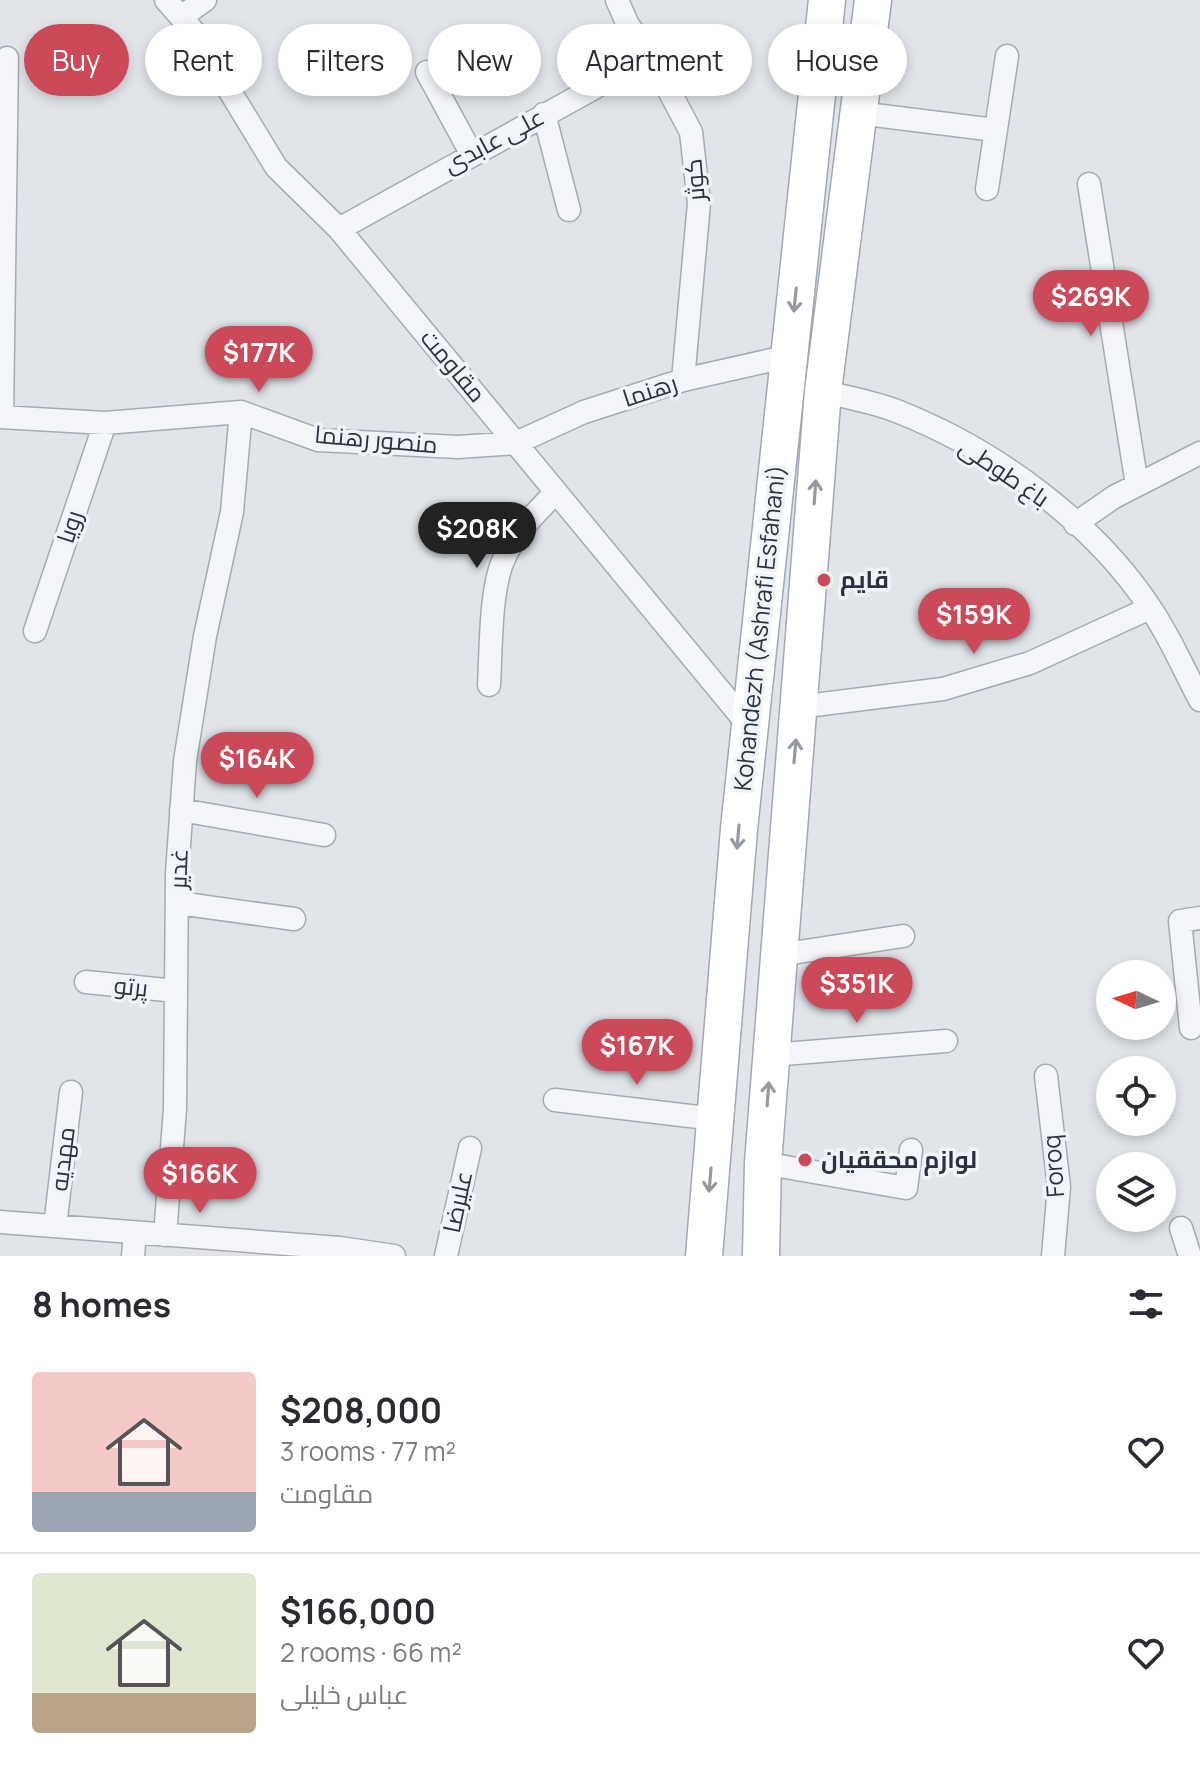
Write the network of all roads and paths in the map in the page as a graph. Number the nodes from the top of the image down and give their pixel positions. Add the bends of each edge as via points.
1 (166, 0) edge
2 (205, 0) edge
3 (617, 0) edge
4 (827, 0) edge
5 (863, 6) edge
6 (181, 17) junction
7 (628, 24) edge
8 (1007, 56) dead end
9 (7, 58) dead end
10 (427, 72) dead end
11 (575, 96) edge
12 (672, 96) edge
13 (858, 113) junction
14 (544, 114) junction
15 (815, 115) junction
16 (995, 130) junction
17 (471, 153) junction
18 (1089, 184) dead end
19 (987, 189) dead end
20 (569, 210) dead end
21 (339, 229) junction
22 (831, 310) junction
23 (789, 356) junction
24 (683, 380) junction
25 (823, 391) junction
26 (241, 412) junction
27 (1, 417) edge
28 (105, 423) junction
29 (516, 443) junction
30 (1200, 453) edge
31 (1137, 485) junction
32 (556, 492) junction
33 (1075, 524) junction
34 (1150, 608) junction
35 (35, 631) dead end
36 (489, 685) dead end
37 (1200, 700) edge
38 (798, 707) junction
39 (750, 727) junction
40 (181, 810) junction
41 (324, 835) dead end
42 (178, 903) junction
43 (1200, 918) edge
44 (294, 919) dead end
45 (903, 936) dead end
46 (779, 955) junction
47 (86, 982) dead end
48 (176, 991) junction
49 (1191, 1028) dead end
50 (946, 1041) dead end
51 (771, 1055) junction
52 (1046, 1076) dead end
53 (71, 1092) dead end
54 (555, 1100) dead end
55 (715, 1119) junction
56 (470, 1148) dead end
57 (911, 1150) dead end
58 (763, 1163) junction
59 (0, 1222) edge
60 (55, 1226) junction
61 (1181, 1228) dead end
62 (135, 1233) junction
63 (165, 1235) junction
64 (133, 1256) edge
65 (394, 1256) edge
66 (446, 1256) edge
67 (704, 1256) edge
68 (761, 1256) edge
69 (1053, 1256) edge
70 (1190, 1256) edge

1 - 6 street, مقاومت
2 - 6 street
3 - 7 street, کوثر
4 - 15 main road, Kohandezh (Ashrafi Esfahani)
5 - 13 main road, Kohandezh (Ashrafi Esfahani)
6 - 21 street, مقاومت via 276,167
8 - 16 street
9 - 27 street
10 - 17 street
11 - 14 street, علی عابدی
12 - 24 street, کوثر via 691,132 699,203
13 - 16 street
13 - 22 main road, Kohandezh (Ashrafi Esfahani)
14 - 17 street, علی عابدی
14 - 20 street
15 - 22 main road via 835,117 822,257
15 -> 23 main road, Kohandezh (Ashrafi Esfahani)
16 - 19 street
17 - 21 street, علی عابدی
18 - 31 street
21 - 29 street, مقاومت
22 - 25 main road, Kohandezh (Ashrafi Esfahani)
23 - 24 street, رهنما
23 - 39 main road, Kohandezh (Ashrafi Esfahani)
24 - 29 street, رهنما via 584,412
25 - 33 street, باغ طوطی via 899,411 971,448 1034,489
38 -> 25 main road, Kohandezh (Ashrafi Esfahani)
26 - 28 street, منصور رهنما
26 - 29 street, منصور رهنما via 318,440 458,447
26 - 40 street, غدیر via 232,512 205,636
27 - 28 street, منصور رهنما
28 - 35 street, رویا
29 - 32 street, مقاومت
30 - 31 street
31 - 33 street
32 - 36 street via 523,526 502,562
32 - 39 street, مقاومت
33 - 34 street, باغ طوطی
34 - 37 street, باغ طوطی
34 - 38 street via 1030,663 943,689
46 -> 38 main road, Kohandezh (Ashrafi Esfahani)
39 -> 55 main road, Kohandezh (Ashrafi Esfahani)
40 - 41 street
40 - 42 street, غدیر
42 - 44 street
42 - 48 street, غدیر
43 - 49 street via 1180,921
45 - 46 street
46 - 51 main road, Kohandezh (Ashrafi Esfahani)
47 - 48 street, پرتو
48 - 63 street, غدیر via 175,1109
50 - 51 street
58 -> 51 main road, Kohandezh (Ashrafi Esfahani)
52 - 69 street, Foroq via 1059,1187
53 - 60 street, مهدیه
54 - 55 street
55 -> 67 main road, Kohandezh (Ashrafi Esfahani)
56 - 66 street, علیرضا
57 - 58 street via 906,1188
58 - 68 main road, Kohandezh (Ashrafi Esfahani)
59 - 60 street
60 - 62 street
61 - 70 street
62 - 63 street
62 - 64 street
63 - 65 street

